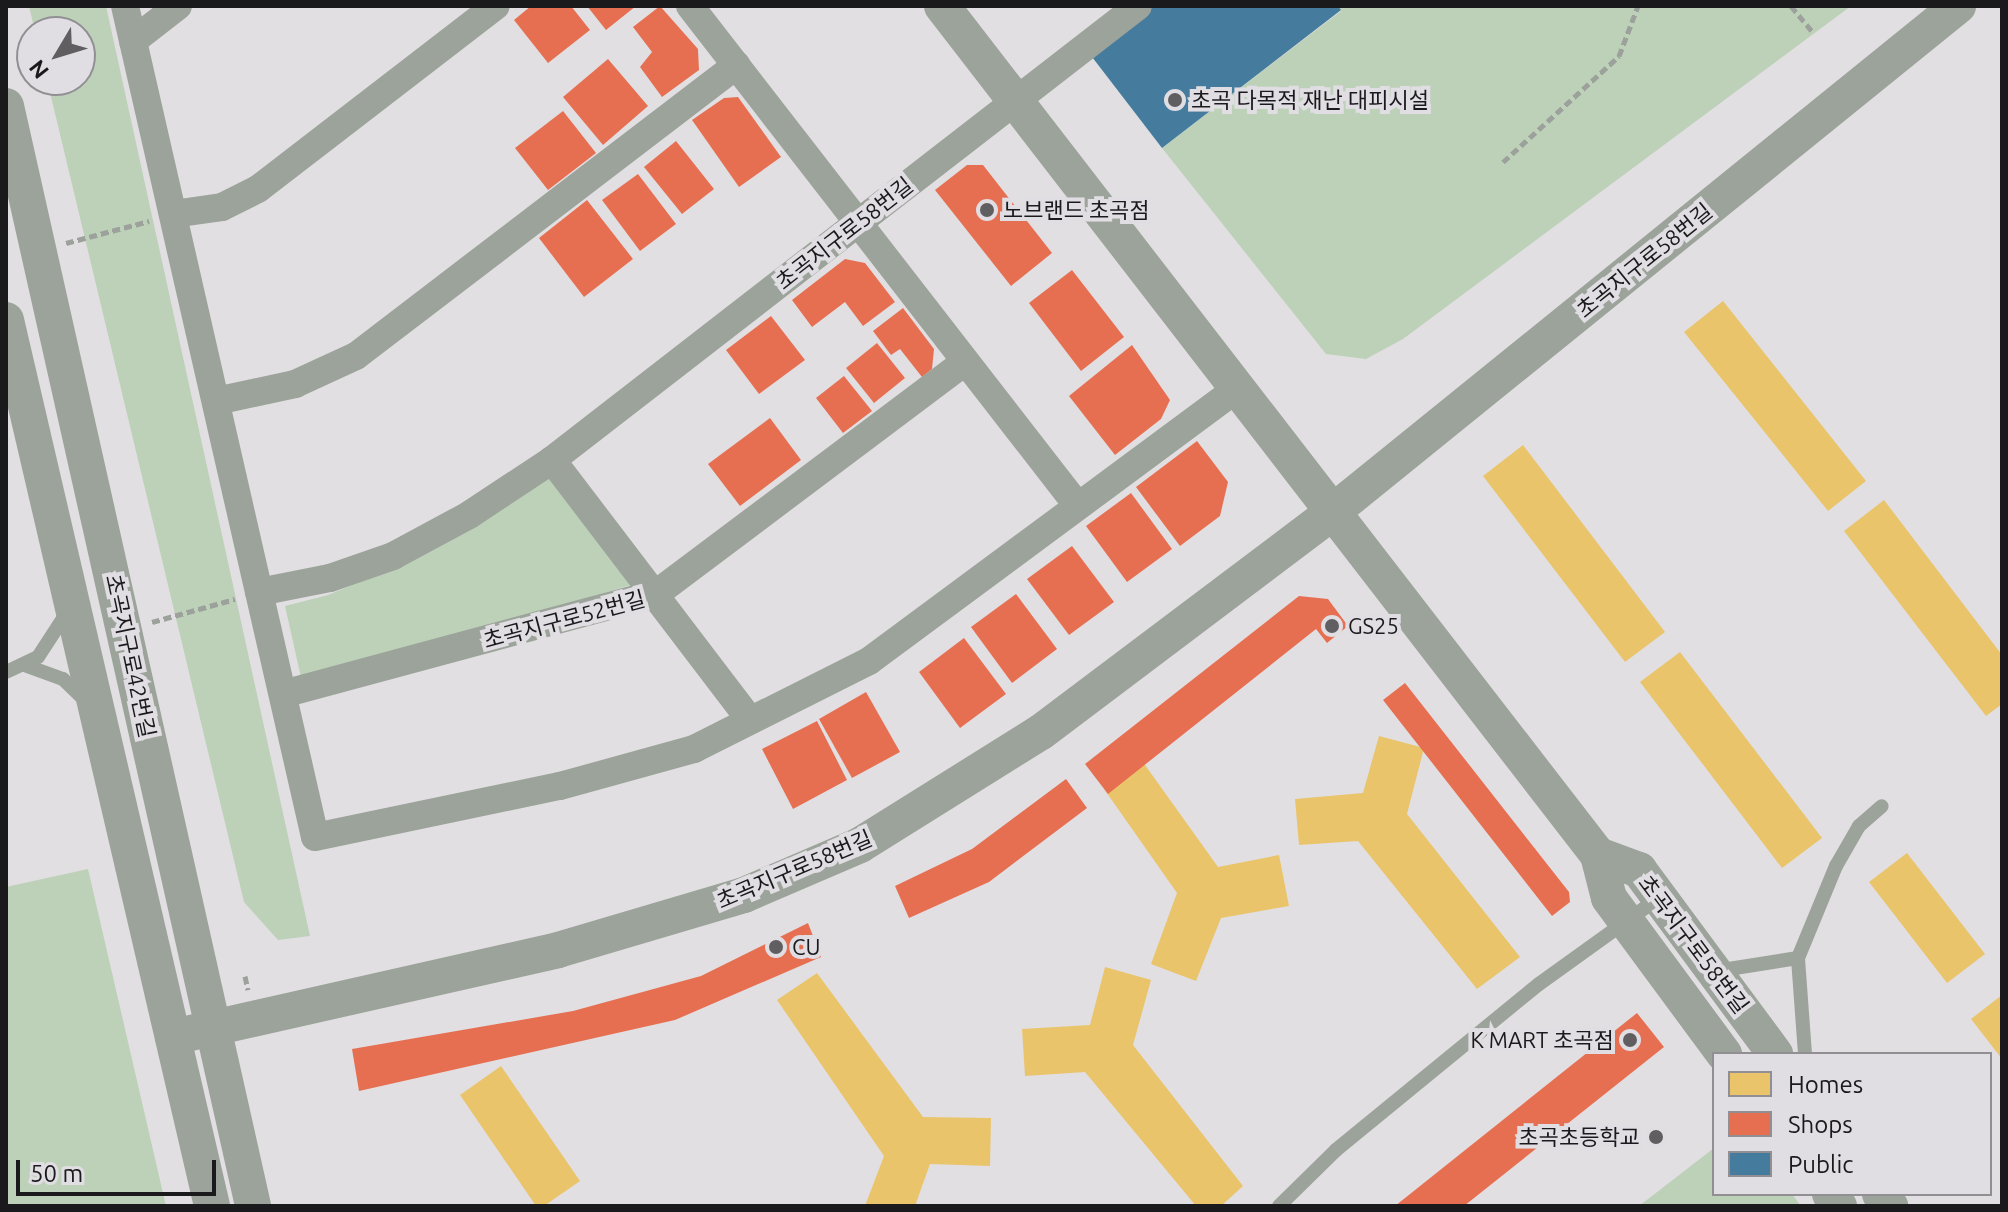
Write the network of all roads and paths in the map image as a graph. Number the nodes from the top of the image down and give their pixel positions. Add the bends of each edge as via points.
1 (125, 6) edge
2 (178, 6) edge
3 (496, 6) edge
4 (690, 6) edge
5 (942, 6) edge
6 (1138, 6) edge
7 (1638, 6) edge
8 (1791, 6) edge
9 (1958, 6) edge
10 (1813, 32) dead end
11 (133, 41) junction
12 (736, 65) junction
13 (1015, 102) junction
14 (6, 106) edge
15 (1503, 162) dead end
16 (173, 214) junction
17 (858, 222) junction
18 (39, 250) junction
19 (6, 320) edge
20 (965, 362) junction
21 (1235, 390) junction
22 (216, 401) junction
23 (552, 460) junction
24 (1077, 505) junction
25 (1330, 514) junction
26 (259, 592) junction
27 (657, 593) junction
28 (72, 605) junction
29 (125, 629) junction
30 (27, 666) junction
31 (6, 672) edge
32 (283, 694) junction
33 (96, 711) junction
34 (750, 720) junction
35 (1882, 806) dead end
36 (1598, 855) junction
37 (1660, 897) junction
38 (1626, 922) junction
39 (1798, 958) junction
40 (1716, 971) junction
41 (214, 1027) junction
42 (173, 1037) junction
43 (1723, 1052) edge
44 (1774, 1052) edge
45 (1805, 1052) edge
46 (212, 1206) edge
47 (253, 1206) edge
48 (1279, 1206) edge

1 - 11 street
2 - 11 street
3 - 16 street via 258,189 222,207
4 - 12 street
5 - 13 street, 초곡지구로58번길
6 - 13 street, 초곡지구로58번길
7 - 15 path via 1619,56
8 - 10 path
9 - 25 street, 초곡지구로58번길
11 - 16 street
12 - 17 street
12 - 22 street via 356,356 295,384
13 - 17 street, 초곡지구로58번길
13 - 21 street, 초곡지구로58번길
14 - 18 street, 초곡지구로42번길
16 - 18 path
16 - 22 street
17 - 20 street
17 - 23 street, 초곡지구로58번길
18 - 29 street, 초곡지구로42번길
19 - 28 street, 초곡지구로42번길
20 - 24 street
20 - 27 street, 초곡지구로52번길
21 - 24 street
21 - 25 street, 초곡지구로58번길
22 - 26 street
23 - 26 street, 초곡지구로58번길 via 469,515 393,556 330,578
23 - 27 street
24 - 34 street via 869,661
25 - 36 street, 초곡지구로58번길
25 - 41 street, 초곡지구로58번길 via 1041,732 860,845 744,895 558,950
26 - 29 path
26 - 32 street
27 - 32 street, 초곡지구로52번길
27 - 34 street
28 - 30 lane via 49,647
28 - 33 street, 초곡지구로42번길
29 - 41 street, 초곡지구로42번길
30 - 31 lane
30 - 33 lane via 63,679
32 - 34 street via 315,837 560,786 694,749
33 - 42 street, 초곡지구로42번길
35 - 39 lane via 1859,826 1836,866
36 - 37 street, 초곡지구로58번길 via 1639,870
36 - 38 street, 초곡지구로58번길 via 1609,898
37 - 38 lane
37 - 40 street, 초곡지구로58번길
38 - 43 street, 초곡지구로58번길
38 - 48 lane via 1539,984 1336,1150
39 - 40 lane
39 - 45 lane
40 - 44 street, 초곡지구로58번길
41 - 42 street, 초곡지구로58번길
41 - 47 street, 초곡지구로42번길
42 - 46 street, 초곡지구로42번길

